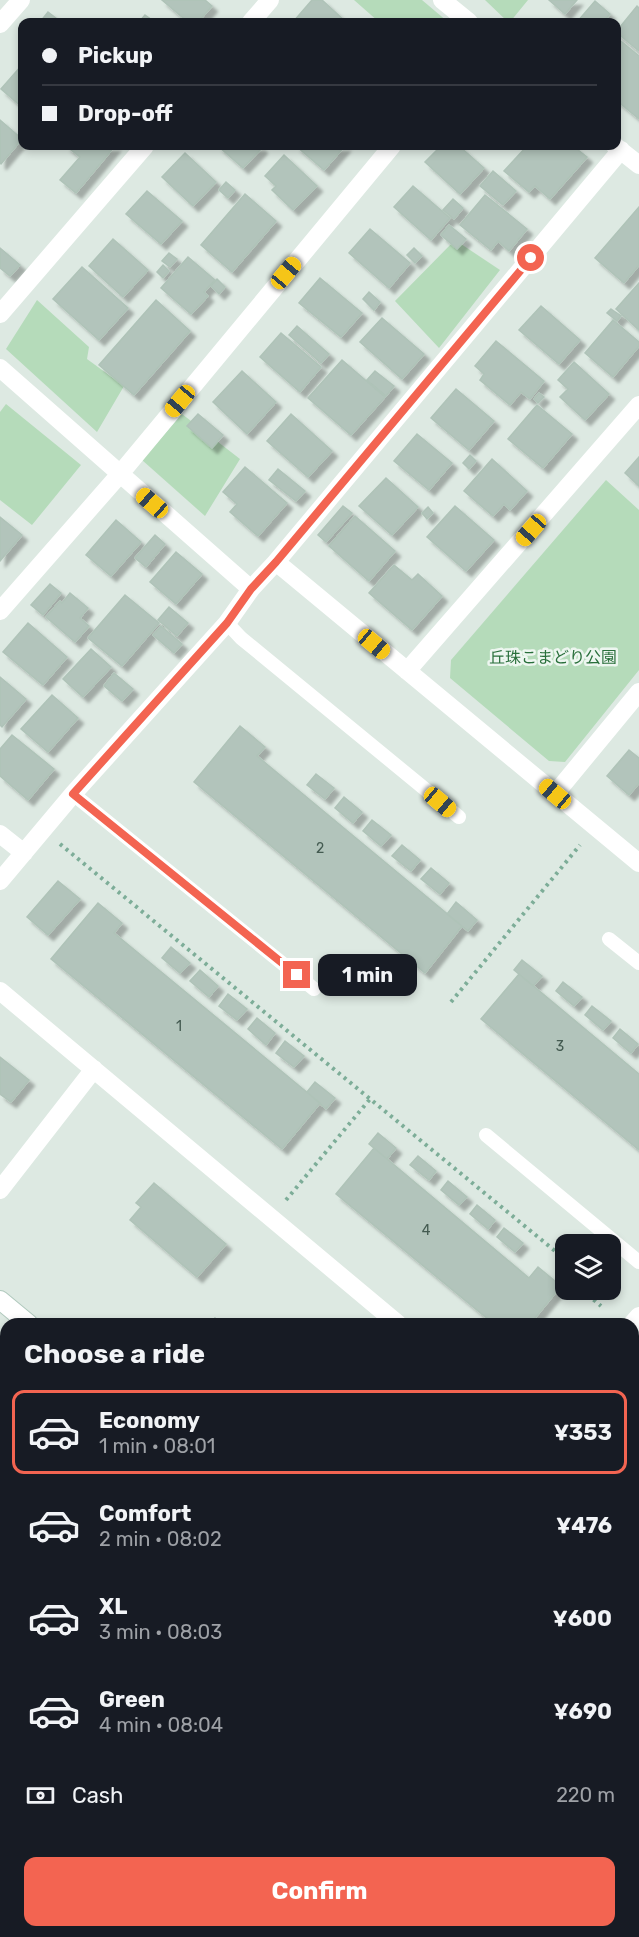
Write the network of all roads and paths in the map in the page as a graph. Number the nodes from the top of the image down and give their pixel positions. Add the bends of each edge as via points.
1 (21, 0) edge
2 (270, 0) edge
3 (442, 0) edge
4 (254, 18) edge
5 (464, 18) edge
6 (0, 24) edge
7 (142, 150) edge
8 (389, 150) edge
9 (616, 150) edge
10 (620, 150) edge
11 (639, 165) edge
12 (0, 314) edge
13 (0, 368) edge
14 (639, 405) edge
15 (120, 474) junction
16 (276, 562) junction
17 (251, 589) junction
18 (0, 611) edge
19 (227, 623) junction
20 (407, 671) junction
21 (639, 692) edge
22 (73, 794) junction
23 (555, 794) junction
24 (459, 817) dead end
25 (0, 834) edge
26 (584, 840) dead end
27 (59, 843) dead end
28 (24, 852) junction
29 (639, 863) edge
30 (0, 881) edge
31 (609, 939) dead end
32 (639, 963) edge
33 (314, 989) dead end
34 (0, 991) edge
35 (451, 1002) dead end
36 (94, 1069) junction
37 (370, 1099) junction
38 (486, 1136) dead end
39 (0, 1190) edge
40 (283, 1203) dead end
41 (555, 1251) edge
42 (639, 1262) edge
43 (0, 1300) edge
44 (594, 1300) edge
45 (601, 1306) dead end
46 (22, 1318) edge
47 (391, 1318) edge

1 - 6 street
2 - 4 street
3 - 5 street
7 - 12 street
8 - 15 street
9 - 16 street
10 - 11 street
13 - 15 street
14 - 20 street
15 - 17 street
15 - 18 street
16 - 17 street
16 - 20 street
17 - 19 street
19 - 22 street
19 - 24 lane
20 - 23 street
21 - 23 street
22 - 28 street
22 - 33 lane
23 - 29 street
25 - 28 street
26 - 35 path
27 - 37 path
28 - 30 street
31 - 32 lane
34 - 36 street
36 - 39 street
36 - 47 street
37 - 40 path
37 - 41 path
38 - 42 lane
43 - 46 street
44 - 45 path

